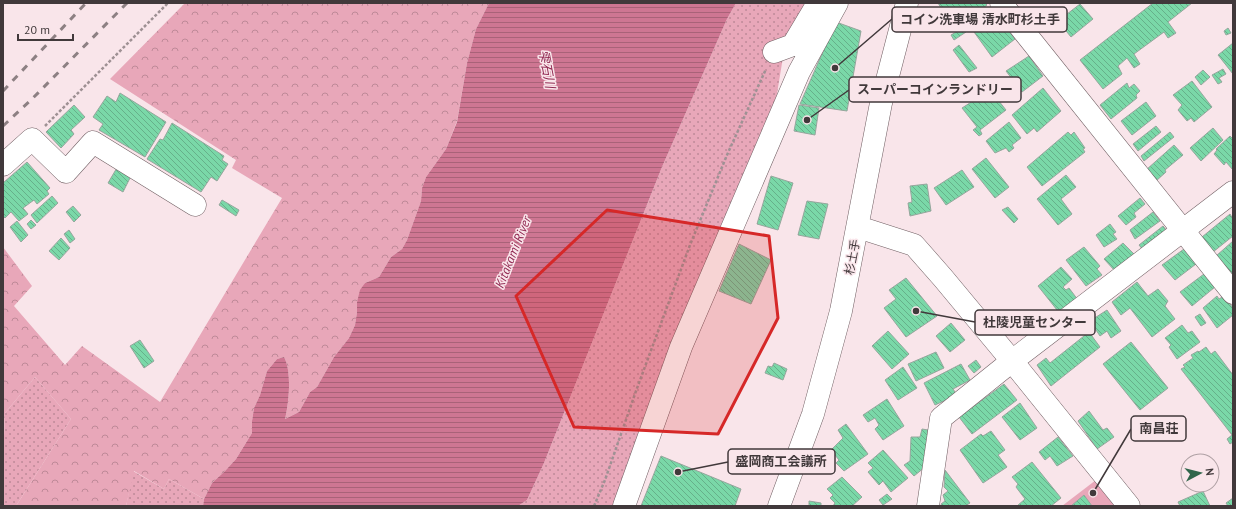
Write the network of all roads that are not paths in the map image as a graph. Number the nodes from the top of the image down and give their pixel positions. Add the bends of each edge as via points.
1 (818, 3) edge
2 (837, 3) edge
3 (907, 3) edge
4 (1002, 3) edge
5 (774, 52) road end
6 (3, 165) edge
7 (1233, 192) edge
8 (195, 205) dead end
9 (858, 227) junction
10 (1183, 231) junction
11 (1233, 293) edge
12 (1012, 361) junction
13 (624, 506) edge
14 (779, 506) edge
15 (928, 506) edge
16 (1129, 506) edge

1 - 5 street via 793,45
2 - 13 street via 799,72 681,347
3 - 9 street, 杉土手 via 881,103
4 - 10 street
6 - 8 street via 32,139 66,172 93,142
7 - 10 street
9 - 12 street via 914,245
9 - 14 street, 杉土手 via 841,311 813,414
10 - 11 street
10 - 12 street
12 - 15 street via 941,418
12 - 16 street

